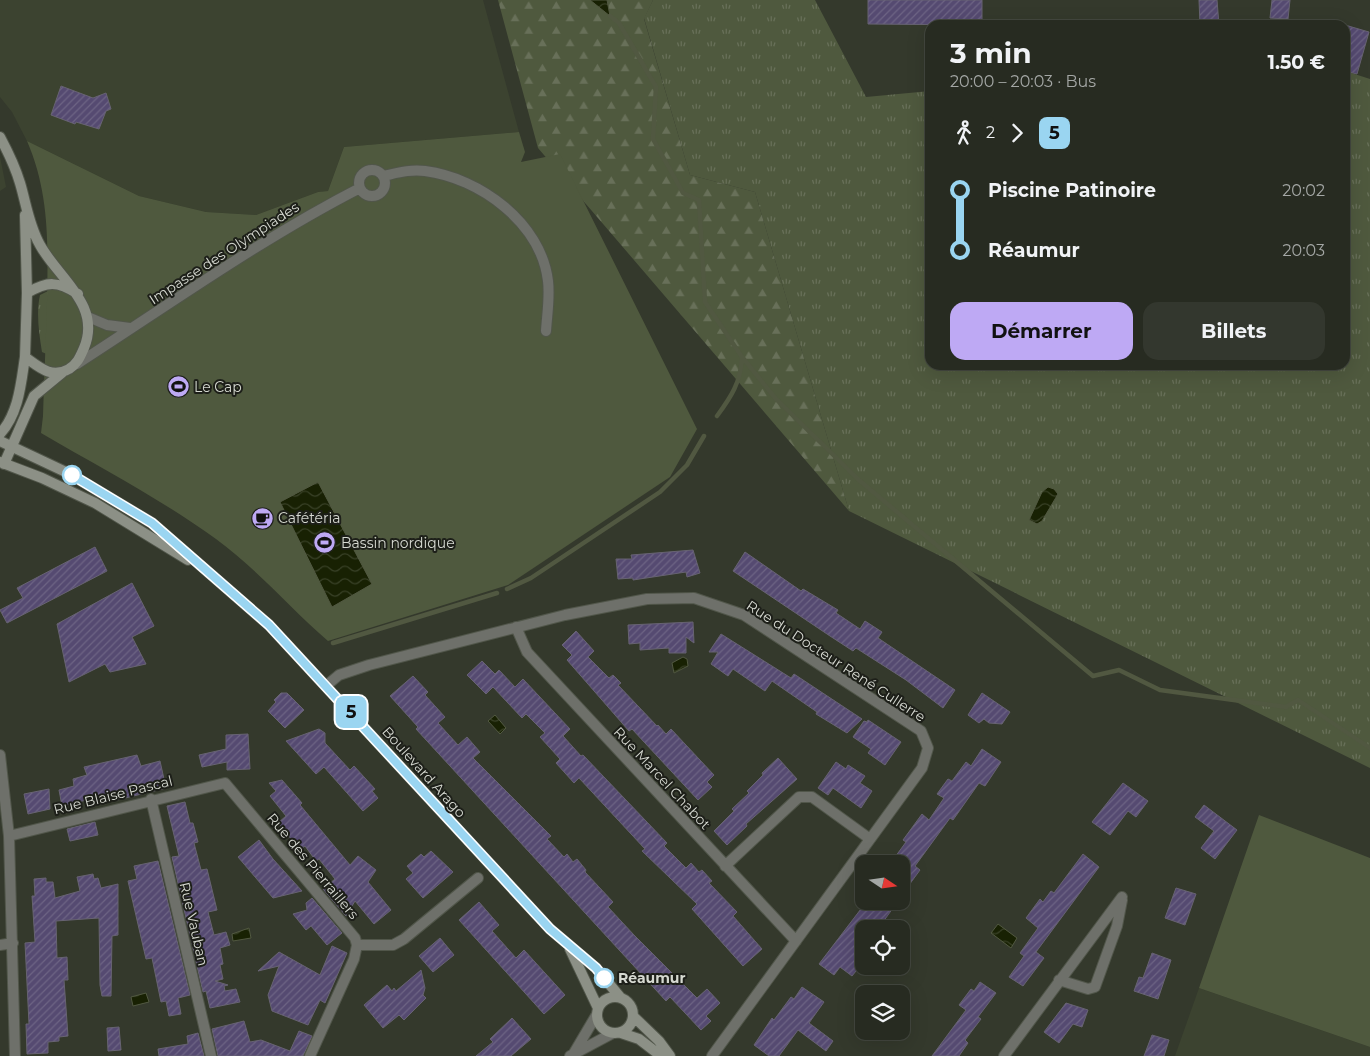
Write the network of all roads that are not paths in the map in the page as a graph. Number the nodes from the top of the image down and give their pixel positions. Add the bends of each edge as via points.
1 (0, 137) edge
2 (383, 176) junction
3 (360, 188) junction
4 (25, 206) junction
5 (27, 293) junction
6 (78, 294) junction
7 (88, 317) junction
8 (130, 328) junction
9 (546, 331) dead end
10 (25, 357) junction
11 (77, 364) junction
12 (66, 370) junction
13 (0, 434) edge
14 (0, 441) edge
15 (13, 446) junction
16 (1, 465) edge
17 (212, 575) junction
18 (516, 627) junction
19 (327, 686) junction
20 (0, 755) edge
21 (225, 783) joint
22 (151, 799) junction
23 (9, 836) junction
24 (870, 839) junction
25 (725, 866) junction
26 (478, 878) dead end
27 (796, 941) junction
28 (13, 943) junction
29 (0, 945) edge
30 (357, 946) junction
31 (570, 948) junction
32 (1059, 980) junction
33 (620, 997) junction
34 (598, 1011) junction
35 (634, 1017) junction
36 (617, 1033) junction
37 (572, 1054) edge
38 (15, 1056) edge
39 (211, 1056) edge
40 (310, 1056) edge
41 (661, 1056) edge
42 (670, 1056) edge
43 (712, 1056) edge
44 (1004, 1056) edge

1 - 4 main road via 14,163
2 - 3 street via 372,170 364,173 359,180
2 - 3 street via 385,185 378,195 369,196
2 - 9 street via 404,171 443,175 486,194 512,213 541,256 548,281
3 - 8 street, Impasse des Olympiades via 264,240
4 - 5 main road
4 - 6 main road via 39,244
5 - 6 main road via 50,283 64,285
5 - 10 main road
6 - 7 main road
7 - 8 street via 107,325
7 - 11 main road via 87,339
8 - 11 street, Impasse des Olympiades
10 - 12 main road via 52,374
10 - 13 main road via 16,405 8,425
11 - 12 main road
12 - 15 main road via 34,396
14 - 15 main road, Boulevard Arago
15 - 16 main road
15 - 17 main road, Boulevard Arago via 70,474 152,523
16 - 17 main road, Boulevard Arago via 42,478 95,503
17 - 19 main road, Boulevard Arago via 269,625
18 - 19 street, Rue du Docteur René Cullerre via 369,665 339,675
18 - 24 street, Rue du Docteur René Cullerre via 670,597 694,598 744,615 921,731 928,748 922,768
18 - 25 street, Rue Marcel Chabot via 527,652
19 - 31 main road, Boulevard Arago via 492,868
20 - 23 street
21 - 22 street, Rue Blaise Pascal
21 - 30 street, Rue des Pierraillers via 350,932
22 - 23 street, Rue Blaise Pascal
22 - 39 street, Rue Vauban
23 - 28 street
24 - 25 street via 812,797 800,797
24 - 27 street, Rue du Docteur René Cullerre
25 - 27 street, Rue Marcel Chabot
26 - 30 street via 404,939 393,945
27 - 43 street, Rue du Docteur René Cullerre
28 - 29 street
28 - 38 street
30 - 40 street
31 - 33 main road, Boulevard Arago via 596,968
31 - 34 main road, Boulevard Arago
32 - 32 street via 1088,942 1122,897 1117,926 1095,987 1088,990
32 - 44 street
33 - 34 main road via 605,1000
33 - 35 main road via 632,1007
34 - 36 main road via 601,1026
34 - 37 street
35 - 36 main road via 629,1027
35 - 42 main road
36 - 37 street
36 - 41 main road via 639,1039

